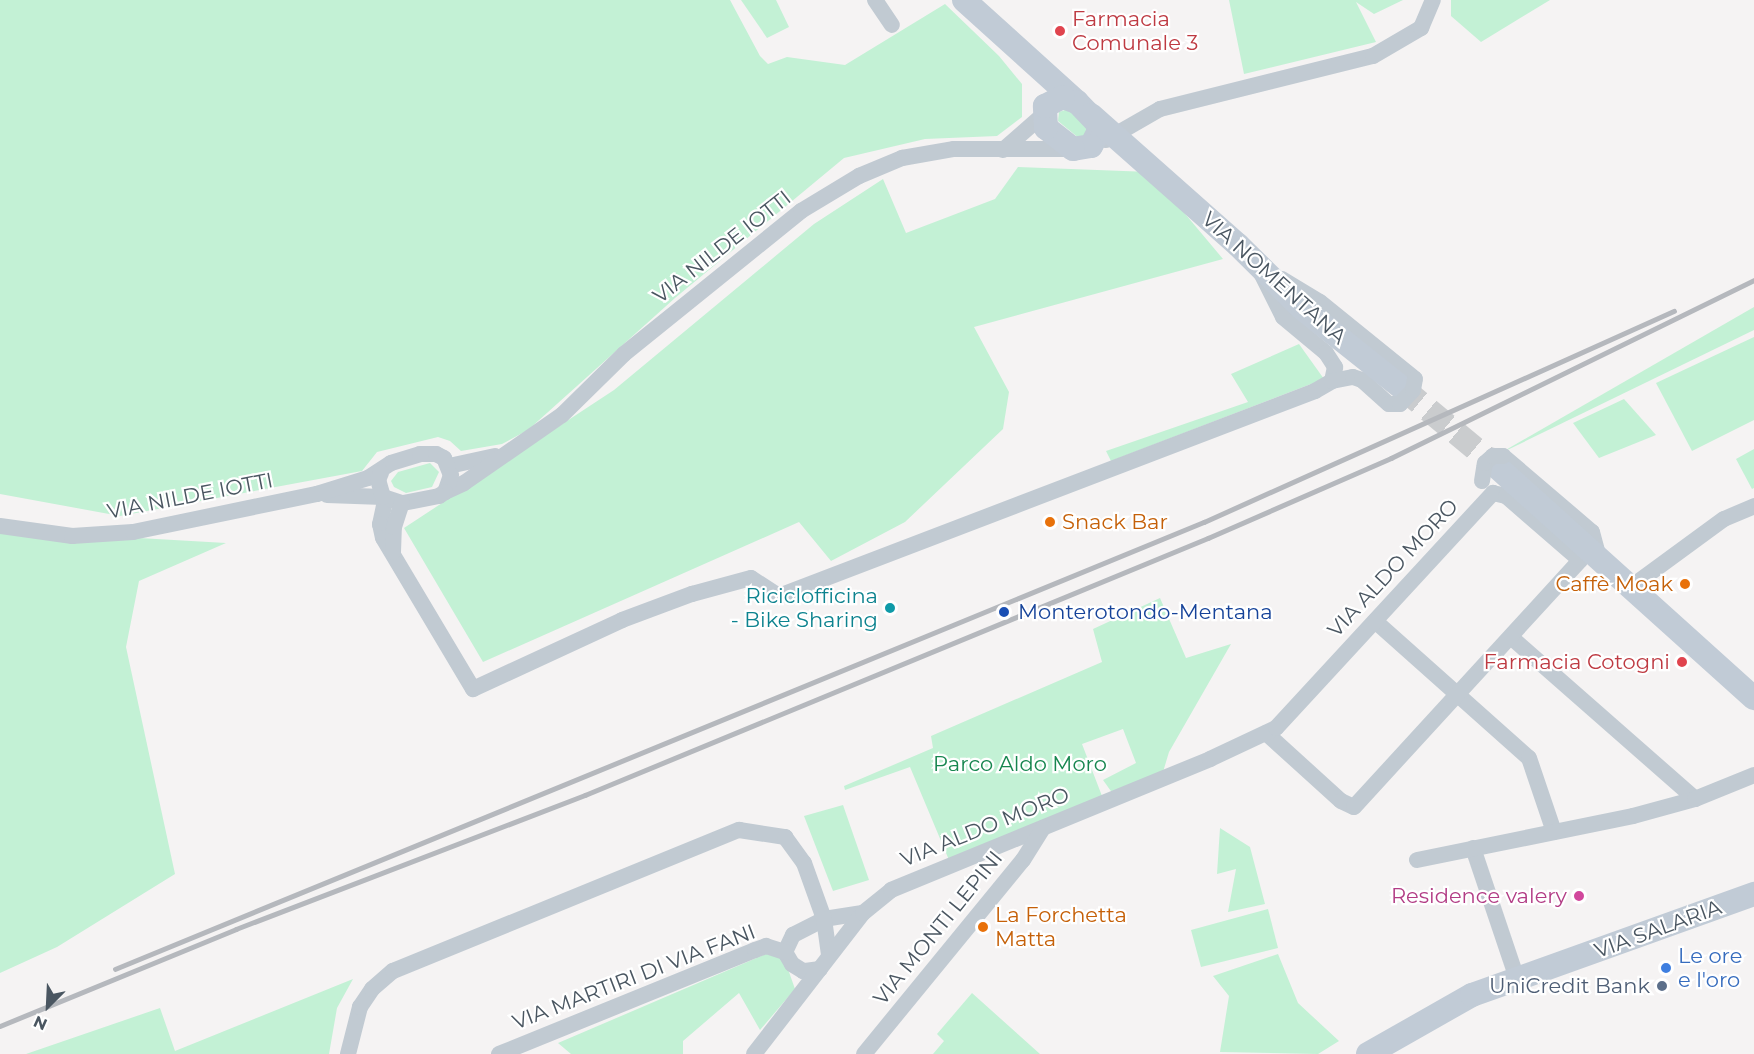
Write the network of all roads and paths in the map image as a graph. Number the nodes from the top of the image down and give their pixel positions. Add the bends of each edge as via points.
1 (875, 0) edge
2 (964, 0) edge
3 (1432, 0) edge
4 (892, 25) dead end
5 (1010, 39) junction
6 (1084, 108) junction
7 (1044, 111) junction
8 (1113, 135) junction
9 (1082, 149) junction
10 (1003, 150) junction
11 (1150, 167) junction
12 (1259, 265) junction
13 (1332, 381) junction
14 (1402, 390) joint
15 (504, 453) junction
16 (449, 466) junction
17 (1494, 468) joint
18 (381, 473) junction
19 (445, 492) junction
20 (317, 494) junction
21 (390, 500) junction
22 (1483, 503) junction
23 (1754, 506) edge
24 (0, 526) edge
25 (1590, 560) junction
26 (1631, 587) junction
27 (1375, 621) junction
28 (1512, 638) junction
29 (1459, 695) junction
30 (1754, 698) edge
31 (1266, 733) junction
32 (1754, 775) edge
33 (1695, 799) junction
34 (1042, 828) junction
35 (1554, 832) junction
36 (1473, 848) junction
37 (1417, 860) dead end
38 (1754, 894) edge
39 (862, 913) junction
40 (824, 919) junction
41 (789, 958) junction
42 (824, 962) junction
43 (1517, 979) junction
44 (796, 1001) junction
45 (348, 1054) edge
46 (499, 1054) edge
47 (754, 1054) edge
48 (864, 1054) edge
49 (1368, 1054) edge

1 - 4 street
2 - 5 main road
3 - 8 street via 1421,28 1373,56 1160,109
5 - 6 main road, VIA NOMENTANA
5 - 7 main road via 1034,75
6 - 7 main road via 1063,97
6 - 8 main road, VIA NOMENTANA
6 - 9 main road via 1099,130
7 - 9 main road via 1050,134
7 - 10 street via 1029,131
8 - 9 street
8 - 11 main road, VIA NOMENTANA
9 - 10 street, VIA NILDE IOTTI
9 - 11 main road, VIA NOMENTANA
10 - 15 street, VIA NILDE IOTTI via 954,149 902,158 860,176 811,205 624,354 562,415
11 - 12 main road, VIA NOMENTANA
12 - 13 street via 1283,317 1326,353 1335,367
12 - 14 main road, VIA NOMENTANA via 1317,321
13 - 14 street via 1353,377
13 - 21 street via 1316,391 778,596 751,578 692,594 622,620 473,689 393,552
15 - 16 street, VIA NILDE IOTTI
15 - 19 street, VIA NILDE IOTTI
16 - 18 street, VIA NILDE IOTTI via 436,454 420,454 391,463
16 - 19 street via 452,475
17 - 22 street
17 - 25 main road
18 - 20 street, VIA NILDE IOTTI
18 - 21 street via 379,490
19 - 21 street, VIA NILDE IOTTI
20 - 21 street, VIA NILDE IOTTI
20 - 24 street, VIA NILDE IOTTI via 122,534 63,536
22 - 25 street via 1493,493 1506,496
22 - 27 street, VIA ALDO MORO
23 - 26 street via 1724,519
25 - 26 main road
25 - 28 street
26 - 30 main road
27 - 29 street
27 - 31 street, VIA ALDO MORO via 1276,728
28 - 29 street
28 - 33 street
29 - 31 street via 1354,807 1341,801
29 - 35 street via 1529,758
31 - 34 street, VIA ALDO MORO
32 - 33 street
33 - 35 street
34 - 39 street, VIA ALDO MORO via 891,890
34 - 48 street, VIA MONTI LEPINI via 1023,860
35 - 36 street
36 - 37 street
36 - 43 street
38 - 43 main road, VIA SALARIA
39 - 40 street
39 - 42 street, VIA ALDO MORO
40 - 41 street via 793,934
40 - 42 street
40 - 45 street via 804,863 785,837 739,830 393,971 372,989 360,1007
41 - 42 street, VIA MARTIRI DI VIA FANI via 803,971
41 - 44 street
41 - 46 street, VIA MARTIRI DI VIA FANI via 766,946
42 - 44 street, VIA ALDO MORO
43 - 49 main road, VIA SALARIA via 1437,1013
44 - 47 street, VIA ALDO MORO

